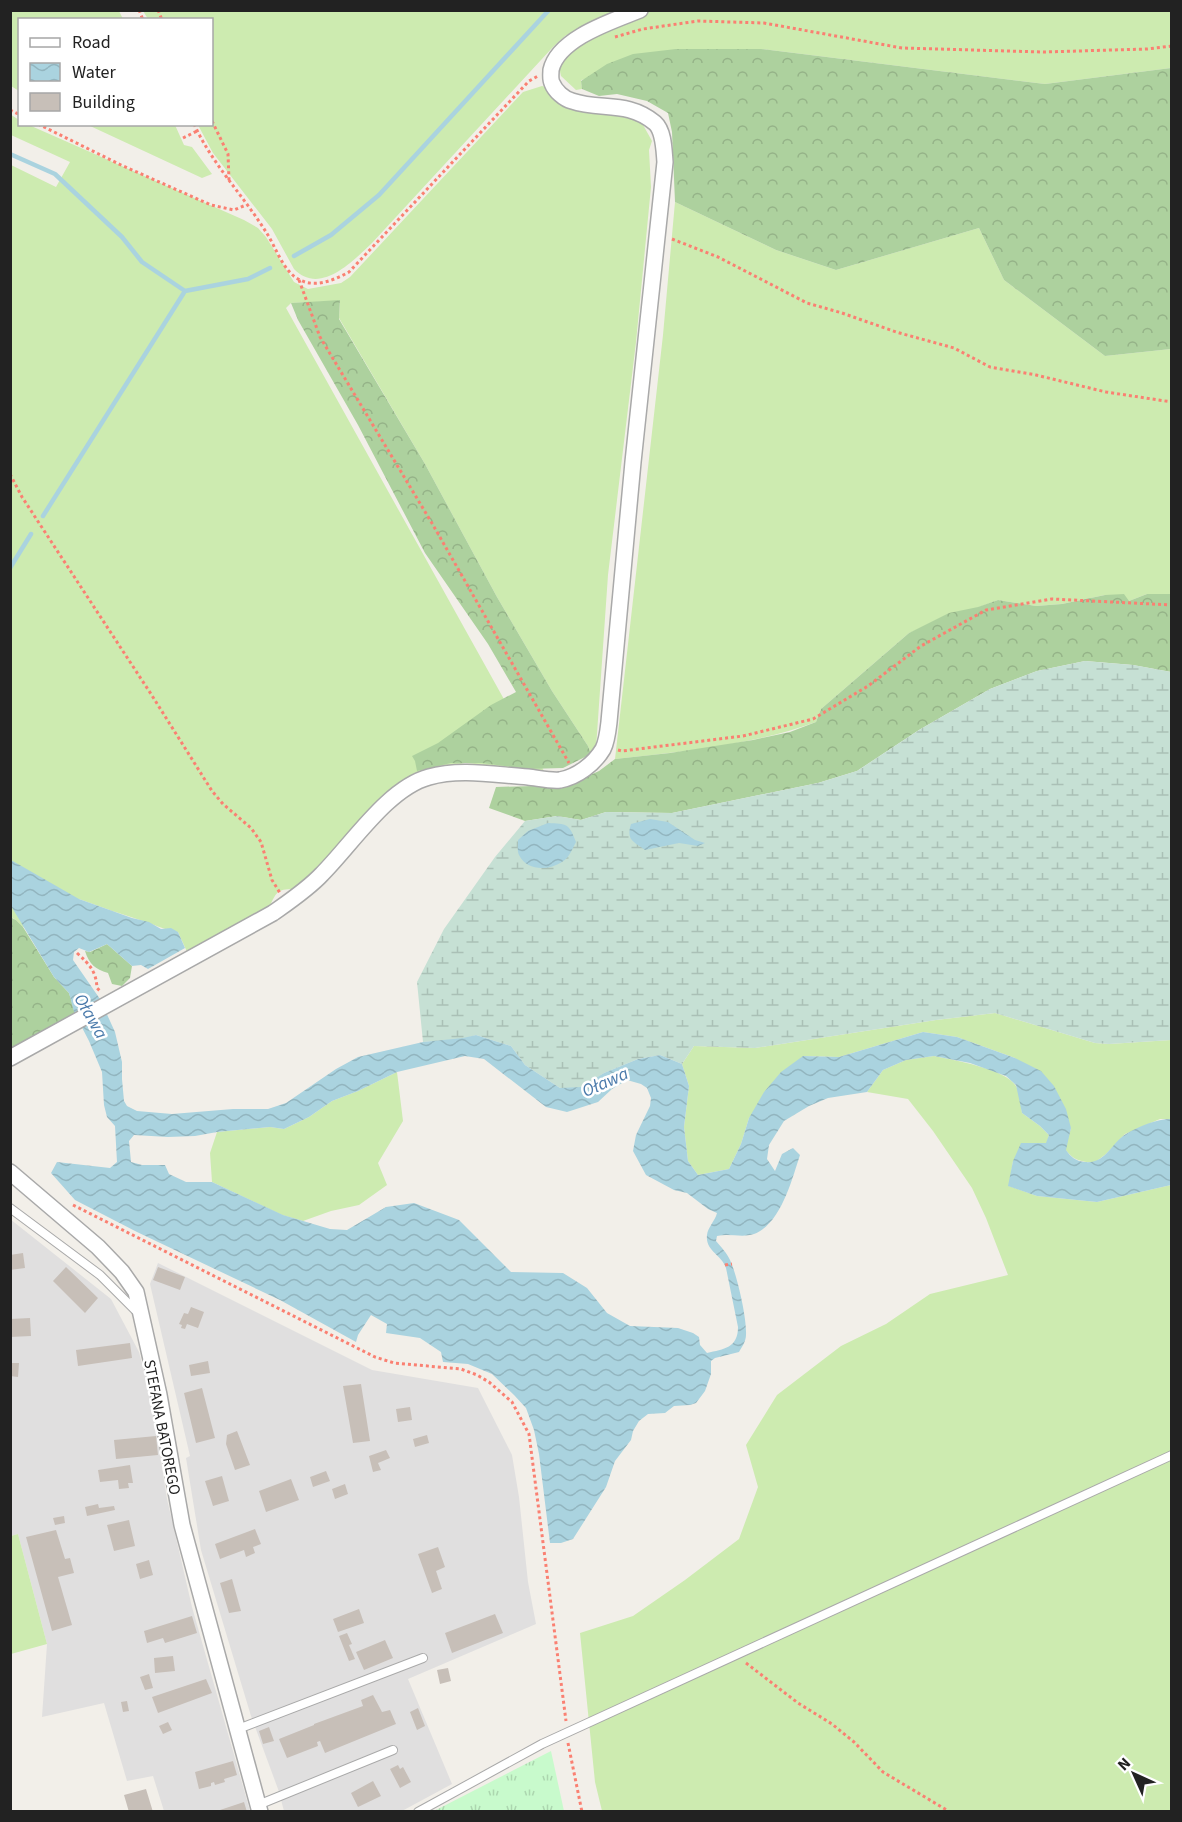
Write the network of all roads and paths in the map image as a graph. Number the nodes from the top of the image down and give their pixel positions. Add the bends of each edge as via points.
1 (640, 10) edge
2 (608, 39) dead end
3 (1172, 46) edge
4 (552, 68) junction
5 (213, 123) edge
6 (42, 126) edge
7 (195, 126) edge
8 (197, 131) junction
9 (183, 138) dead end
10 (229, 182) junction
11 (246, 205) junction
12 (658, 237) junction
13 (298, 280) junction
14 (1172, 402) edge
15 (10, 474) edge
16 (1172, 605) edge
17 (612, 749) junction
18 (576, 775) junction
19 (279, 890) dead end
20 (77, 953) dead end
21 (109, 1005) junction
22 (10, 1058) edge
23 (10, 1172) edge
24 (47, 1203) junction
25 (10, 1208) edge
26 (732, 1263) dead end
27 (725, 1265) dead end
28 (142, 1312) junction
29 (1172, 1455) edge
30 (736, 1655) junction
31 (423, 1658) dead end
32 (238, 1730) junction
33 (567, 1733) junction
34 (393, 1750) dead end
35 (259, 1808) edge
36 (418, 1812) edge
37 (582, 1812) edge
38 (950, 1812) edge

1 - 4 street via 575,39 559,54
2 - 3 path via 698,21 764,23 902,48 1043,52
4 - 12 street via 550,81 570,101 624,108 657,125 666,162
4 - 13 path via 529,81 349,272 319,283
5 - 10 path via 228,154
6 - 11 path via 212,205 234,210
7 - 8 path
8 - 9 path
8 - 10 path
10 - 11 path
11 - 13 path
12 - 14 path via 676,239 709,253 807,303 954,348 990,367
12 - 17 street via 609,722
13 - 18 path via 320,337
15 - 19 path via 212,791 261,842 272,880
16 - 17 path via 1052,598 986,610 921,646 868,686 813,719 743,736 626,751
17 - 18 street
18 - 21 street via 558,780 442,773 411,784 386,803 321,876 273,914
20 - 21 path via 95,973 97,988
21 - 22 street
23 - 24 street, STEFANA BATOREGO
24 - 28 street, STEFANA BATOREGO via 122,1272 136,1292
24 - 33 path via 54,1196 375,1357 393,1363 461,1369 489,1382 512,1402 530,1434
25 - 28 lane via 100,1275 135,1310
26 - 27 path
28 - 32 street, STEFANA BATOREGO via 182,1525
29 - 30 lane
30 - 33 lane
30 - 38 path via 832,1724 883,1772
31 - 32 lane
32 - 35 street, STEFANA BATOREGO
33 - 36 lane
33 - 37 path
34 - 35 lane

